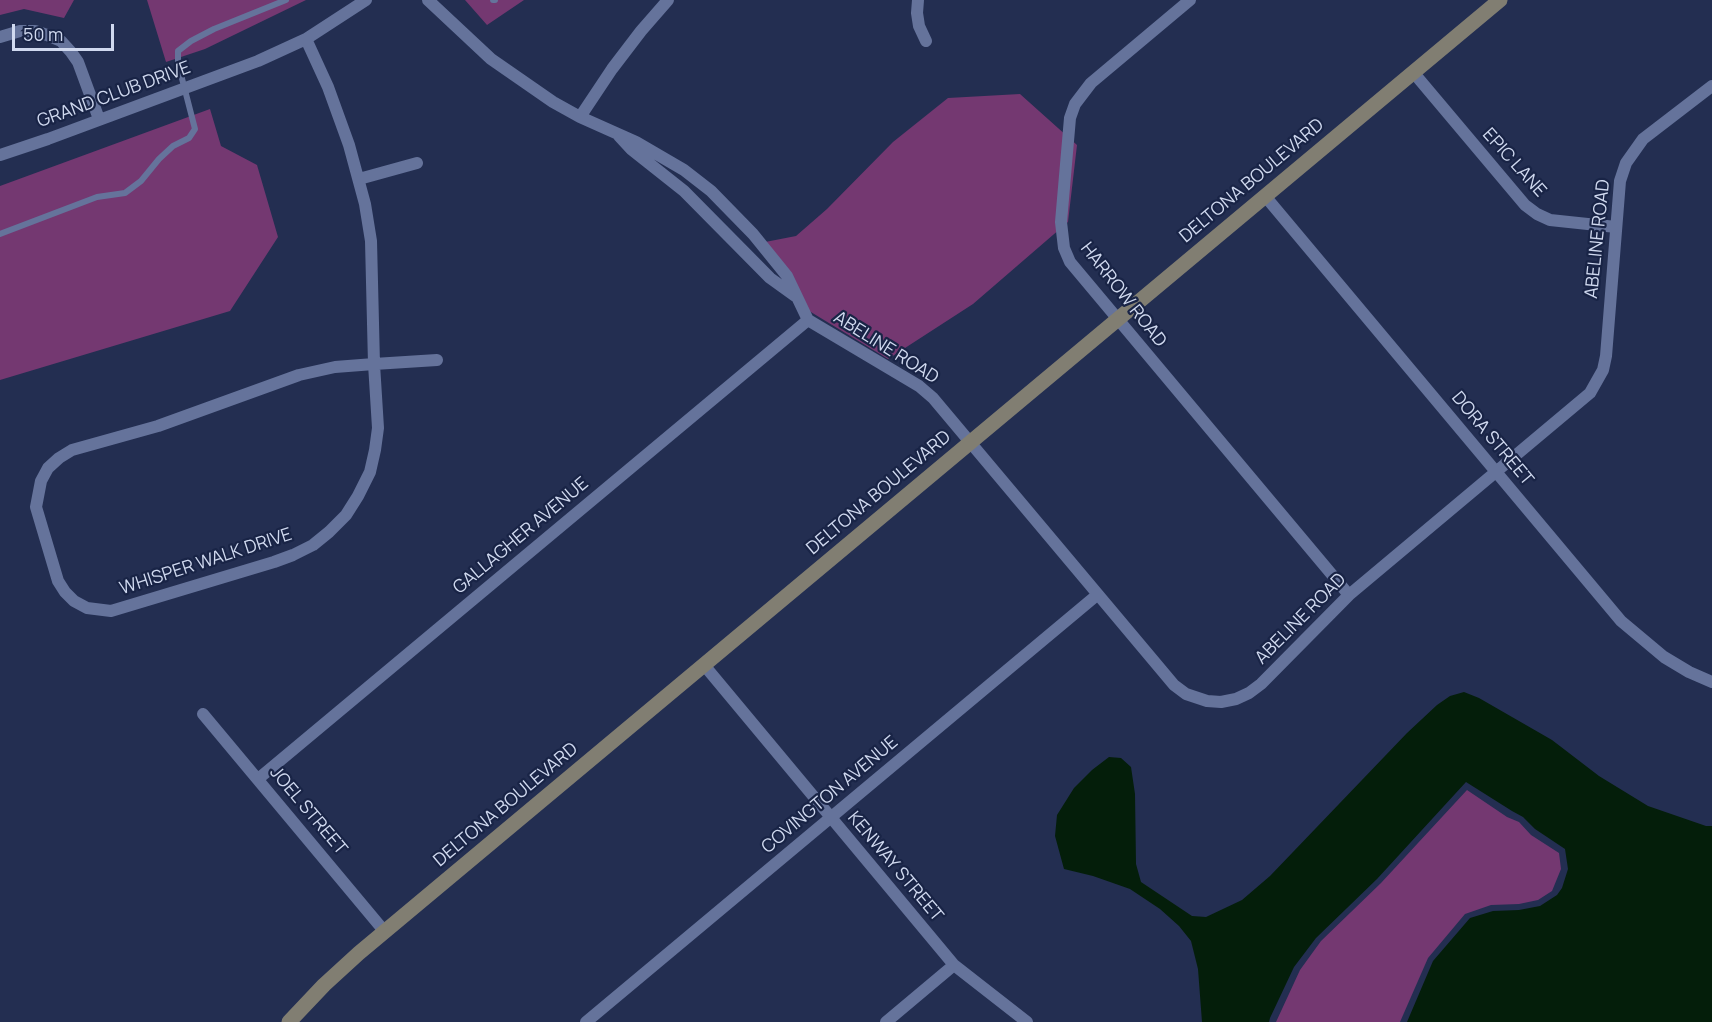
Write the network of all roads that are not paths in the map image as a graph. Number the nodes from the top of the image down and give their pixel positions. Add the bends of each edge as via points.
1 (286, 0) edge
2 (366, 0) edge
3 (428, 0) edge
4 (668, 0) edge
5 (918, 0) edge
6 (1190, 0) edge
7 (1500, 0) edge
8 (0, 37) edge
9 (306, 39) junction
10 (926, 40) dead end
11 (1413, 72) junction
12 (1712, 86) edge
13 (184, 88) junction
14 (580, 117) junction
15 (99, 119) junction
16 (617, 133) junction
17 (0, 155) edge
18 (417, 163) dead end
19 (359, 179) junction
20 (1266, 196) junction
21 (1616, 226) junction
22 (0, 234) edge
23 (797, 298) junction
24 (808, 320) junction
25 (1118, 320) junction
26 (437, 360) dead end
27 (374, 364) junction
28 (970, 442) junction
29 (1496, 472) junction
30 (1097, 595) junction
31 (1349, 595) junction
32 (704, 665) junction
33 (1712, 682) edge
34 (203, 714) dead end
35 (258, 779) junction
36 (831, 818) junction
37 (385, 932) junction
38 (954, 965) junction
39 (289, 1022) edge
40 (586, 1022) edge
41 (886, 1022) edge
42 (1027, 1022) edge

1 - 13 lane via 214,29 178,51
2 - 9 street, GRAND CLUB DRIVE
3 - 14 street, ABELINE ROAD via 491,59
4 - 14 street via 617,61
5 - 10 street via 919,26
6 - 25 street, HARROW ROAD via 1091,83 1070,118 1060,222 1064,248 1070,262
7 - 11 main road, DELTONA BOULEVARD
8 - 15 street via 35,31 61,41 78,62
9 - 13 street, GRAND CLUB DRIVE
9 - 19 street, WHISPER WALK DRIVE via 328,87
11 - 20 main road, DELTONA BOULEVARD
11 - 21 street, EPIC LANE via 1525,205 1550,220
12 - 21 street, ABELINE ROAD via 1633,150 1620,181
13 - 15 street, GRAND CLUB DRIVE
13 - 22 lane via 195,129 189,138 159,159 141,182 125,193 97,197
14 - 16 street, ABELINE ROAD
15 - 17 street, GRAND CLUB DRIVE
16 - 23 street, ABELINE ROAD via 684,191 770,278
16 - 23 street, ABELINE ROAD via 684,170 711,191 780,267
18 - 19 street
19 - 27 street, WHISPER WALK DRIVE via 371,241
20 - 25 main road, DELTONA BOULEVARD
20 - 29 street, DORA STREET
21 - 29 street, ABELINE ROAD via 1603,370 1590,393
23 - 24 street, ABELINE ROAD
24 - 28 street, ABELINE ROAD via 919,386
24 - 35 street, GALLAGHER AVENUE
25 - 28 main road, DELTONA BOULEVARD
25 - 31 street, HARROW ROAD
26 - 27 street
27 - 27 street, WHISPER WALK DRIVE via 378,428 369,472 346,515 313,545 274,562 111,611 87,608 65,592 58,581 36,507 41,481 59,458 72,450 158,426 299,375
28 - 30 street, ABELINE ROAD
28 - 32 main road, DELTONA BOULEVARD
29 - 31 street, ABELINE ROAD
29 - 33 street, DORA STREET via 1621,621 1664,657
30 - 31 street, ABELINE ROAD via 1174,685 1196,699 1221,702 1236,699 1261,684
30 - 36 street, COVINGTON AVENUE
32 - 36 street, KENWAY STREET
32 - 37 main road, DELTONA BOULEVARD
34 - 35 street, JOEL STREET
35 - 37 street, JOEL STREET
36 - 38 street, KENWAY STREET
36 - 40 street, COVINGTON AVENUE
37 - 39 main road, DELTONA BOULEVARD via 324,985
38 - 41 street
38 - 42 street, KENWAY STREET

